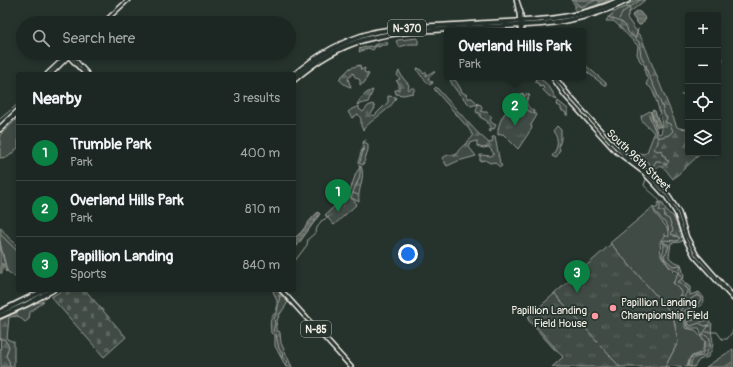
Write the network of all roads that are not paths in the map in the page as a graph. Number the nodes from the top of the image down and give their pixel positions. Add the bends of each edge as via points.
1 (128, 0) edge
2 (516, 0) edge
3 (620, 0) edge
4 (628, 0) edge
5 (111, 16) edge
6 (521, 23) junction
7 (444, 28) edge
8 (450, 28) edge
9 (521, 28) edge
10 (338, 46) junction
11 (63, 60) edge
12 (64, 60) edge
13 (73, 60) edge
14 (305, 69) junction
15 (49, 72) edge
16 (52, 72) edge
17 (84, 72) edge
18 (296, 76) edge
19 (296, 76) edge
20 (554, 80) edge
21 (557, 80) edge
22 (16, 112) edge
23 (16, 115) edge
24 (0, 127) edge
25 (0, 130) edge
26 (644, 172) junction
27 (652, 179) junction
28 (41, 292) edge
29 (49, 292) edge
30 (283, 292) edge
31 (733, 296) edge
32 (733, 300) edge
33 (0, 312) edge
34 (0, 316) edge
35 (351, 367) edge

1 - 5 main road
2 - 6 main road via 521,12
3 - 6 highway via 585,13
4 - 6 highway, N-370 via 607,10 579,18 554,23
6 - 8 highway, N-370
6 - 9 main road
6 - 10 highway, N-370 via 393,29 361,36
7 - 14 highway, N-370 via 383,34 362,40 324,57
10 - 14 highway
10 - 18 highway, N-370 via 317,58
11 - 15 main road
12 - 16 main road
13 - 17 main road
14 - 19 highway, N-370
20 - 26 main road, South 96th Street via 565,96 614,150
21 - 26 main road, South 96th Street via 621,152
22 - 24 main road
23 - 25 main road
26 - 27 main road, South 96th Street
27 - 31 main road, South 96th Street via 675,205 697,255
27 - 32 main road, South 96th Street via 674,209 694,256
28 - 33 highway
29 - 34 highway
30 - 35 main road, N-85

